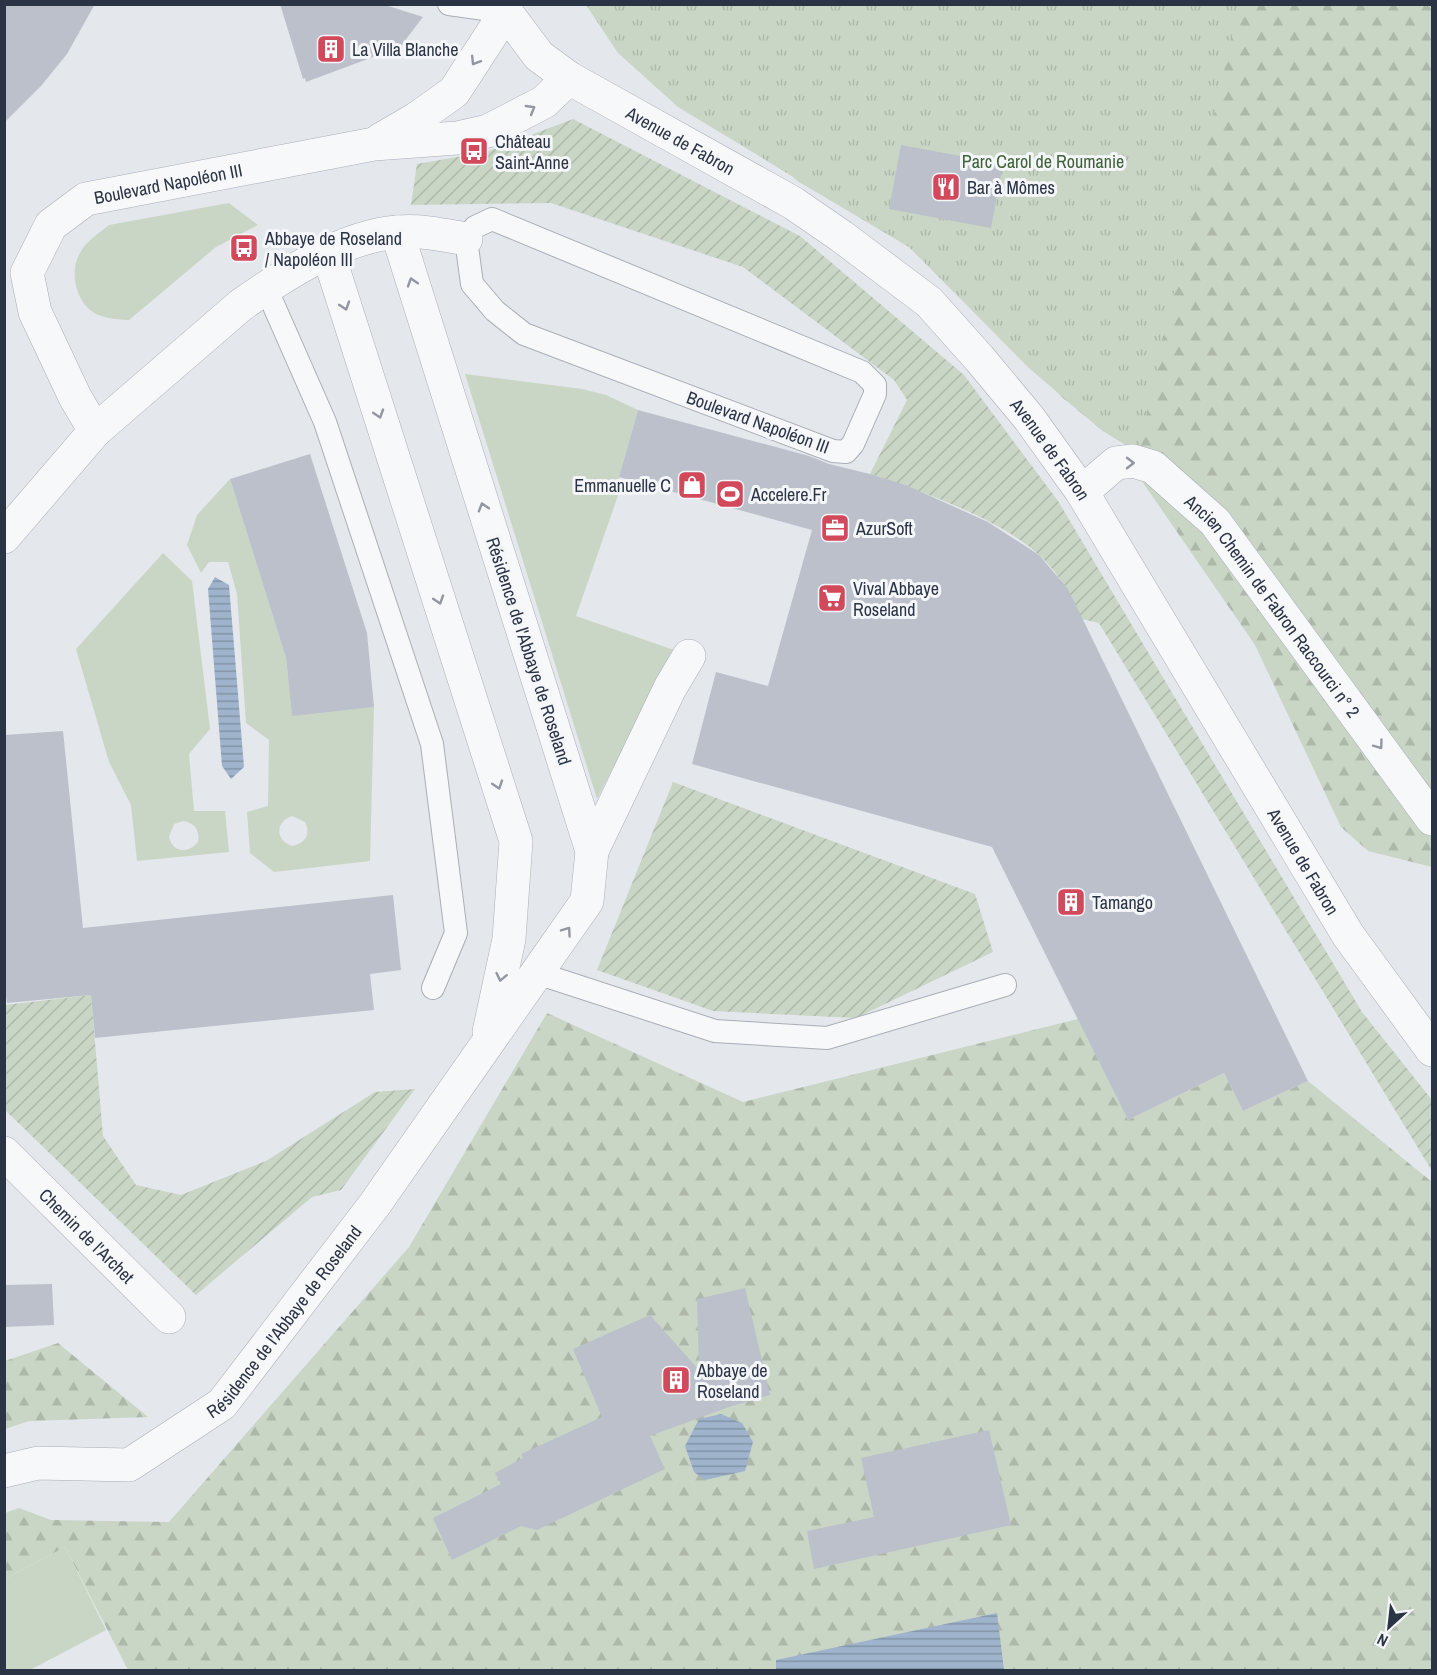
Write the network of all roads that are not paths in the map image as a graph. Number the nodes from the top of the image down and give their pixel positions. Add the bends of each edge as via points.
1 (449, 4) edge
2 (506, 8) edge
3 (570, 78) junction
4 (374, 144) junction
5 (397, 232) junction
6 (466, 239) junction
7 (328, 253) junction
8 (266, 288) junction
9 (95, 431) junction
10 (1082, 492) junction
11 (4, 537) edge
12 (689, 656) dead end
13 (1432, 819) edge
14 (592, 851) junction
15 (537, 973) junction
16 (1005, 985) dead end
17 (433, 988) dead end
18 (485, 1048) junction
19 (1432, 1050) edge
20 (4, 1153) edge
21 (169, 1317) dead end
22 (4, 1472) edge

1 - 2 lane
2 - 3 street, Avenue de Fabron via 539,56
2 -> 4 street, Boulevard Napoléon III via 454,92
4 -> 3 street, Boulevard Napoléon III via 458,138 488,131 544,102
3 - 10 street, Avenue de Fabron via 793,203 929,302 1029,418
4 - 9 street, Boulevard Napoléon III via 86,199 51,225 27,273 35,312
5 - 6 street via 431,232
5 - 7 street
14 -> 5 street, Résidence de l'Abbaye de Roseland
6 - 6 lane, Boulevard Napoléon III via 472,284 495,311 524,334 833,451 846,452 853,444 875,394 875,386 862,372 492,219 475,227
7 - 8 street
7 -> 18 street, Résidence de l'Abbaye de Roseland via 516,841 509,939
8 - 9 street
8 - 17 lane via 325,422 432,744 456,933
9 - 11 street
10 -> 13 street, Ancien Chemin de Fabron Raccourci n° 2 via 1116,463 1133,461 1153,466 1215,522
10 - 19 street, Avenue de Fabron via 1348,935
12 - 14 street
15 -> 14 street, Résidence de l'Abbaye de Roseland via 587,901
15 - 16 lane via 715,1031 828,1038
15 - 18 street, Résidence de l'Abbaye de Roseland
18 - 22 street, Résidence de l'Abbaye de Roseland via 375,1204 222,1404 129,1465 38,1463
20 - 21 street, Chemin de l'Archet

